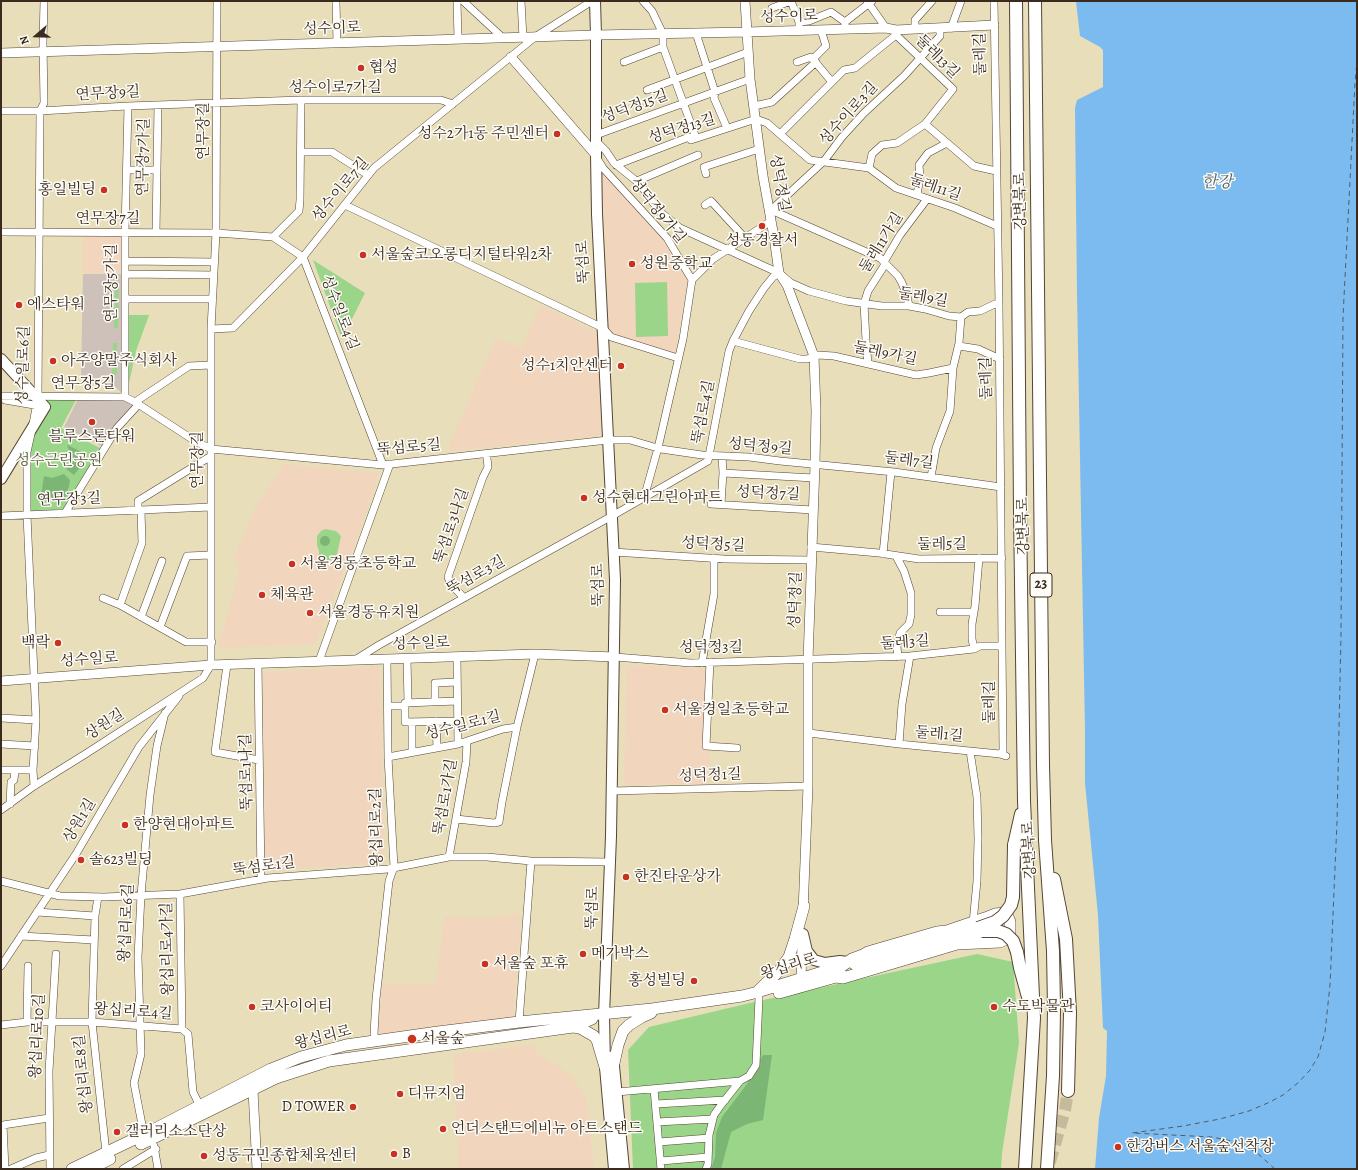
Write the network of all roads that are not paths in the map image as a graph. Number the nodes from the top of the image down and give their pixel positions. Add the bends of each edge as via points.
1 (44, 1) edge
2 (217, 1) edge
3 (336, 1) edge
4 (457, 1) edge
5 (463, 1) edge
6 (522, 1) edge
7 (594, 1) edge
8 (643, 1) edge
9 (744, 1) edge
10 (932, 1) edge
11 (961, 1) edge
12 (994, 1) edge
13 (1016, 1) edge
14 (1035, 1) edge
15 (869, 2) edge
16 (772, 8) dead end
17 (845, 25) junction
18 (994, 25) junction
19 (799, 26) junction
20 (886, 28) junction
21 (940, 28) junction
22 (951, 28) junction
23 (915, 29) junction
24 (820, 30) junction
25 (746, 32) junction
26 (896, 32) junction
27 (696, 33) junction
28 (663, 34) junction
29 (596, 35) junction
30 (535, 37) junction
31 (503, 38) junction
32 (523, 38) junction
33 (458, 40) junction
34 (337, 43) junction
35 (216, 47) junction
36 (664, 47) junction
37 (43, 52) junction
38 (748, 52) junction
39 (1, 53) edge
40 (511, 57) junction
41 (920, 58) junction
42 (814, 61) junction
43 (624, 62) dead end
44 (797, 62) dead end
45 (707, 67) junction
46 (750, 79) junction
47 (675, 80) junction
48 (832, 82) junction
49 (647, 90) dead end
50 (715, 92) junction
51 (301, 100) junction
52 (217, 103) junction
53 (683, 103) junction
54 (453, 104) junction
55 (158, 105) junction
56 (128, 106) junction
57 (754, 106) junction
58 (1, 111) edge
59 (40, 111) junction
60 (756, 119) junction
61 (925, 124) junction
62 (727, 128) junction
63 (780, 134) junction
64 (596, 138) junction
65 (696, 138) junction
66 (947, 143) junction
67 (759, 149) junction
68 (301, 152) junction
69 (596, 155) junction
70 (698, 155) dead end
71 (824, 161) junction
72 (616, 165) junction
73 (869, 168) junction
74 (126, 170) junction
75 (157, 170) junction
76 (996, 171) junction
77 (706, 174) dead end
78 (368, 176) junction
79 (637, 181) junction
80 (917, 195) junction
81 (927, 198) junction
82 (345, 205) junction
83 (705, 205) dead end
84 (770, 211) junction
85 (771, 222) junction
86 (997, 226) junction
87 (1, 232) edge
88 (40, 232) junction
89 (125, 232) junction
90 (156, 232) junction
91 (216, 233) junction
92 (273, 237) junction
93 (745, 238) junction
94 (727, 250) junction
95 (304, 257) junction
96 (125, 261) junction
97 (214, 262) junction
98 (884, 262) junction
99 (780, 273) junction
100 (125, 274) junction
101 (214, 275) junction
102 (692, 280) junction
103 (125, 299) junction
104 (213, 299) junction
105 (864, 304) junction
106 (999, 304) junction
107 (909, 306) junction
108 (961, 317) junction
109 (603, 328) junction
110 (211, 329) junction
111 (733, 341) junction
112 (959, 346) junction
113 (814, 356) junction
114 (678, 358) junction
115 (1, 359) edge
116 (1000, 359) junction
117 (868, 364) junction
118 (211, 365) junction
119 (953, 368) junction
120 (38, 396) junction
121 (125, 397) junction
122 (1, 398) edge
123 (137, 403) junction
124 (45, 407) junction
125 (608, 440) junction
126 (658, 448) junction
127 (211, 453) junction
128 (709, 456) junction
129 (722, 456) junction
130 (487, 458) dead end
131 (386, 465) junction
132 (815, 465) junction
133 (891, 472) junction
134 (723, 473) junction
135 (931, 477) junction
136 (814, 478) junction
137 (1, 479) edge
138 (1001, 486) junction
139 (644, 498) junction
140 (711, 504) dead end
141 (721, 504) junction
142 (211, 507) junction
143 (139, 510) junction
144 (813, 510) junction
145 (65, 513) junction
146 (27, 515) junction
147 (1, 516) edge
148 (612, 516) junction
149 (811, 547) junction
150 (613, 552) junction
151 (883, 554) junction
152 (211, 555) junction
153 (896, 556) junction
154 (714, 558) junction
155 (979, 558) junction
156 (1002, 558) junction
157 (811, 560) junction
158 (162, 561) dead end
159 (103, 598) dead end
160 (464, 598) junction
161 (120, 605) junction
162 (940, 612) dead end
163 (974, 612) junction
164 (141, 617) junction
165 (160, 627) junction
166 (212, 642) junction
167 (1002, 646) junction
168 (974, 649) junction
169 (535, 654) junction
170 (457, 656) junction
171 (910, 656) junction
172 (615, 657) junction
173 (898, 657) junction
174 (407, 658) junction
175 (387, 659) junction
176 (354, 660) junction
177 (808, 660) junction
178 (319, 661) junction
179 (710, 662) junction
180 (702, 663) junction
181 (258, 664) junction
182 (212, 665) junction
183 (227, 665) junction
184 (34, 678) junction
185 (1, 681) edge
186 (457, 682) junction
187 (183, 691) junction
188 (457, 701) junction
189 (435, 702) junction
190 (406, 704) junction
191 (388, 706) junction
192 (165, 713) junction
193 (1, 718) edge
194 (36, 720) junction
195 (436, 721) junction
196 (457, 721) junction
197 (412, 722) junction
198 (517, 727) junction
199 (809, 733) junction
200 (467, 741) junction
201 (1, 744) edge
202 (458, 744) junction
203 (899, 744) junction
204 (35, 746) junction
205 (437, 748) junction
206 (737, 748) dead end
207 (970, 751) junction
208 (412, 752) junction
209 (1003, 755) joint
210 (388, 757) junction
211 (259, 760) junction
212 (1, 770) edge
213 (15, 770) junction
214 (33, 770) junction
215 (34, 786) junction
216 (808, 786) junction
217 (612, 791) junction
218 (1024, 801) junction
219 (10, 804) junction
220 (1, 810) edge
221 (456, 819) junction
222 (1045, 834) junction
223 (449, 856) junction
224 (531, 861) junction
225 (610, 862) junction
226 (394, 867) junction
227 (261, 879) junction
228 (1, 881) edge
229 (50, 893) junction
230 (180, 894) junction
231 (140, 895) junction
232 (98, 897) junction
233 (804, 906) junction
234 (37, 912) junction
235 (95, 916) junction
236 (977, 928) junction
237 (803, 934) junction
238 (21, 936) junction
239 (94, 940) junction
240 (56, 954) dead end
241 (848, 962) junction
242 (866, 964) junction
243 (1, 966) edge
244 (28, 966) dead end
245 (836, 978) junction
246 (801, 983) junction
247 (757, 996) junction
248 (652, 1012) junction
249 (604, 1015) junction
250 (1034, 1018) junction
251 (27, 1022) junction
252 (51, 1022) junction
253 (92, 1022) junction
254 (519, 1022) junction
255 (1, 1025) edge
256 (139, 1026) junction
257 (573, 1027) junction
258 (182, 1029) junction
259 (376, 1041) junction
260 (609, 1065) junction
261 (740, 1081) junction
262 (251, 1085) junction
263 (654, 1089) junction
264 (1068, 1091) tunnel mouth
265 (617, 1092) junction
266 (725, 1100) junction
267 (656, 1104) junction
268 (200, 1106) junction
269 (49, 1118) junction
270 (713, 1119) junction
271 (657, 1122) junction
272 (709, 1138) junction
273 (150, 1141) junction
274 (659, 1142) junction
275 (106, 1153) junction
276 (49, 1156) junction
277 (708, 1157) junction
278 (661, 1165) edge
279 (5, 1169) edge
280 (11, 1169) edge
281 (50, 1169) edge
282 (72, 1169) edge
283 (90, 1169) edge
284 (123, 1169) edge
285 (158, 1169) edge
286 (257, 1169) edge
287 (614, 1169) edge
288 (624, 1169) edge
289 (706, 1169) edge
290 (1025, 1169) edge
291 (1047, 1169) edge

1 - 37 street, 성수일로6길
2 - 35 street, 연무장길
3 - 34 street
4 - 33 street
5 - 31 street
6 - 32 street
7 - 29 main road, 뚝섬로
7 - 30 street, 뚝섬로
8 - 28 street via 652,11
9 - 25 street, 성덕정길
10 - 23 street via 915,20
11 - 22 street
12 - 18 street, 둘레길
13 - 218 highway, 강변북로 / 23
14 - 222 highway, 강변북로 / 23
15 - 17 street
15 - 20 street
16 - 19 street via 791,1
17 - 19 street via 831,12
17 - 20 street, 성수이로
17 - 24 street, 성수이로
18 - 22 street, 성수이로
18 - 76 street, 둘레길
19 - 24 street, 성수이로
19 - 25 street, 성수이로
20 - 26 street, 성수이로
21 - 22 street, 성수이로
21 - 23 street, 성수이로
21 - 41 street, 성수이로3길 via 940,36
23 - 26 street, 성수이로
24 - 42 street via 826,46
25 - 27 street, 성수이로
25 - 38 street, 성덕정길
26 - 41 street, 둘레13길
26 - 48 street via 855,68 844,70
27 - 28 street, 성수이로
27 - 45 street
28 - 29 street, 성수이로
28 - 36 street
29 - 30 street, 성수이로
29 - 64 main road, 뚝섬로
30 - 32 street, 성수이로
30 - 40 street, 성수이로7길
31 - 32 street, 성수이로
31 - 33 street, 성수이로
33 - 34 street, 성수이로
34 - 35 street, 성수이로
35 - 37 street, 성수이로
35 - 52 street, 연무장길
36 - 43 street
36 - 47 street, 성덕정15길
37 - 39 street, 성수이로
37 - 59 street, 성수일로6길 via 44,103
38 - 45 street
38 - 46 street, 성덕정길
40 - 54 street, 성수이로7길
40 - 69 street
41 - 61 street, 둘레13길 via 953,89
41 - 71 street, 성수이로3길 via 864,113
42 - 44 street via 811,57
42 - 48 street
42 - 57 street via 772,102
45 - 47 street, 성덕정15길
45 - 50 street
46 - 50 street, 성덕정15길
46 - 57 street, 성덕정길
47 - 49 street, 성덕정15길
47 - 53 street, 성덕정15길
48 - 63 street
50 - 53 street, 성덕정15길
50 - 62 street via 714,98
51 - 52 street, 성수이로7가길
51 - 54 street, 성수이로7가길 via 441,100
51 - 68 street
52 - 55 street, 연무장9길
52 - 91 street, 연무장길
53 - 64 street, 성덕정15길
53 - 65 street, 성덕정15길
54 - 78 street, 성수이로7길 via 374,168
55 - 56 street, 연무장9길
55 - 75 street, 연무장7가길
56 - 59 street, 연무장9길
56 - 74 street, 연무장5가길
57 - 60 street, 성덕정길
58 - 59 street, 연무장9길
59 - 88 street, 성수일로6길
60 - 62 street, 성덕정13길
60 - 63 street, 둘레11길 via 767,123
60 - 67 street, 성덕정길
61 - 66 street
61 - 73 street via 896,143 882,145 872,154
62 - 65 street, 성덕정13길
63 - 71 street, 둘레11길 via 810,160
64 - 69 main road, 뚝섬로
64 - 72 street, 둘레9길
65 - 72 street, 성덕정13길 via 691,140 689,137
66 - 76 street via 974,166
66 - 80 street via 928,153 919,165
67 - 77 street, 성덕정길 via 704,167
67 - 84 street, 성덕정길
68 - 78 street via 332,152
68 - 92 street via 299,211
69 - 102 street, 성덕정9가길 via 603,168 667,238
69 - 109 main road, 뚝섬로 via 596,214
70 - 79 street
71 - 73 street, 둘레11길
71 - 84 street, 성수이로3길
72 - 79 street, 둘레9길
73 - 80 street, 둘레11길 via 896,188
74 - 75 street
74 - 89 street, 연무장5가길
75 - 90 street, 연무장7가길
76 - 86 street, 둘레길
78 - 82 street, 성수이로7길
79 - 94 street, 둘레9길 via 659,212 680,228
80 - 81 street, 둘레11길
81 - 86 street, 둘레11길
81 - 98 street, 둘레11가길
82 - 95 street, 성수이로7길
82 - 109 street
83 - 93 street via 711,200
84 - 85 street, 성덕정길
84 - 98 street via 867,252
85 - 93 street, 성덕정길
85 - 99 street, 성덕정길
86 - 106 street, 둘레길
87 - 88 street, 연무장7길
88 - 89 street, 연무장7길
88 - 120 street, 성수일로6길
89 - 90 street, 연무장7길
89 - 96 street, 연무장5가길
90 - 91 street, 연무장7길
91 - 92 street
91 - 97 street, 연무장길
92 - 95 street
93 - 94 street, 성덕정길
94 - 99 street, 둘레9길
94 - 102 street, 성덕정길 via 713,259
95 - 110 street, 성수이로7길 via 233,328
95 - 131 street, 성수일로4길
96 - 97 street
96 - 100 street, 연무장5가길
97 - 101 street, 연무장길
98 - 105 street, 둘레11가길
98 - 107 street via 902,283
99 - 105 street, 둘레9길 via 791,283 809,291
99 - 111 street, 뚝섬로4길 via 764,288
99 - 113 street, 성덕정길
100 - 101 street
100 - 103 street, 연무장5가길
101 - 104 street, 연무장길
102 - 114 street
103 - 104 street
103 - 121 street, 연무장5가길
104 - 110 street, 연무장길
105 - 107 street, 둘레9길
105 - 117 street
106 - 108 street, 둘레9길 via 980,311 968,312
106 - 116 street, 둘레길
107 - 108 street, 둘레9길
108 - 112 street
109 - 114 street via 611,337
109 - 125 main road, 뚝섬로
110 - 118 street, 연무장길
111 - 113 street, 둘레9가길 via 800,359
111 - 128 street, 뚝섬로4길
112 - 116 street via 978,349
112 - 119 street
113 - 117 street, 둘레9가길 via 834,356
113 - 132 street, 성덕정길
114 - 126 street
115 - 124 main road
116 - 138 street, 둘레길
117 - 119 street, 둘레9가길 via 920,375
118 - 123 street via 189,366
118 - 127 street, 연무장길
119 - 135 street via 950,411 936,448
120 - 121 street, 연무장5길
120 - 122 street, 연무장5길
120 - 146 street, 성수일로6길 via 27,452
121 - 123 street, 연무장5길
122 - 124 street, 연무장5길
123 - 127 street, 연무장5길
123 - 145 street via 118,428
124 - 137 main road
125 - 126 street, 성덕정9길 via 630,440
125 - 131 street, 뚝섬로5길
125 - 148 main road, 뚝섬로
126 - 128 street, 성덕정9길
126 - 139 street
127 - 131 street, 뚝섬로5길
127 - 142 street, 연무장길
127 - 143 street via 138,501
128 - 129 street, 성덕정9길
128 - 139 street, 뚝섬로4길 via 708,461
129 - 132 street, 성덕정9길
129 - 134 street, 성덕정7길
130 - 160 street, 뚝섬로3나길 via 488,467 448,577 450,583
131 - 178 street
132 - 133 street, 둘레7길
132 - 136 street, 성덕정길
133 - 135 street, 둘레7길
133 - 151 street
134 - 136 street, 성덕정7길
134 - 141 street, 성덕정7길
135 - 138 street, 둘레7길
136 - 144 street, 성덕정길
138 - 156 street, 둘레길
139 - 148 street, 뚝섬로4길
140 - 141 street, 성덕정7길
141 - 144 street, 성덕정7길
142 - 143 street, 연무장3길
142 - 152 street, 연무장길
143 - 145 street, 연무장3길
143 - 161 street via 142,543
144 - 149 street, 성덕정길
145 - 146 street, 연무장3길
146 - 147 street, 연무장3길
146 - 184 street, 성수일로6길
148 - 150 main road, 뚝섬로
148 - 160 street, 뚝섬로3길
149 - 151 street, 둘레5길
149 - 157 street, 성덕정길
150 - 154 street, 성덕정5길
150 - 172 main road, 뚝섬로
151 - 153 street, 둘레5길
152 - 165 street via 187,556
152 - 166 street, 연무장길
153 - 155 street, 둘레5길 via 919,559
153 - 173 street via 911,593 911,615 909,624 900,633
154 - 157 street, 성덕정5길
154 - 180 street via 714,594
155 - 156 street, 둘레5길
155 - 163 street
156 - 167 street, 둘레길
157 - 177 street, 성덕정길
158 - 164 street
159 - 161 street
160 - 176 street, 뚝섬로3길
161 - 164 street
162 - 163 street
163 - 168 street
164 - 165 street
165 - 166 street via 186,642
166 - 182 street, 연무장길
167 - 168 street, 둘레3길 via 980,646
167 - 209 street, 둘레길
168 - 171 street, 둘레3길
169 - 170 street, 성수일로
169 - 172 street, 성수일로
169 - 198 street, 성수일로1길
170 - 174 street, 성수일로
170 - 186 street
171 - 173 street, 둘레3길
171 - 203 street, 둘레1길
172 - 180 street, 성덕정3길
172 - 217 main road, 뚝섬로
173 - 177 street, 둘레3길
174 - 175 street, 성수일로
174 - 190 street
175 - 176 street, 성수일로
175 - 191 street, 왕십리로2길
176 - 178 street, 성수일로
177 - 179 street, 성덕정3길
177 - 199 street, 성덕정길
178 - 181 street, 성수일로
179 - 180 street, 성덕정3길
179 - 206 street via 706,746
181 - 183 street, 성수일로
181 - 211 street, 뚝섬로1나길
182 - 183 street, 성수일로
182 - 184 street, 성수일로
182 - 187 street, 상원길 via 203,678
183 - 211 street via 215,752
184 - 185 street, 성수일로
184 - 194 street, 성수일로6길
186 - 188 street
186 - 189 street via 435,683
187 - 192 street, 상원1길
187 - 215 street, 상원길
188 - 189 street
188 - 196 street
189 - 190 street
190 - 191 street
190 - 197 street via 405,722
191 - 210 street, 왕십리로2길
192 - 229 street, 상원1길 via 138,747
192 - 231 street, 왕십리로6길 via 150,795
193 - 194 street
194 - 204 street, 성수일로6길
195 - 196 street
195 - 197 street
195 - 205 street
196 - 202 street
197 - 208 street
198 - 200 street, 성수일로1길
198 - 221 street via 500,822 494,824
199 - 203 street, 둘레1길
199 - 216 street, 성덕정길
200 - 202 street, 성수일로1길
200 - 221 street, 뚝섬로1가길
201 - 204 street
202 - 205 street, 성수일로1길
203 - 207 street, 둘레1길
204 - 214 street, 성수일로6길
205 - 208 street, 성수일로1길
207 - 209 street, 둘레1길
207 - 236 street via 977,797
208 - 210 street, 성수일로1길
210 - 226 street, 왕십리로2길
211 - 227 street, 뚝섬로1나길
212 - 213 street
213 - 214 street
213 - 219 street via 14,780 11,782
214 - 215 street, 성수일로6길
215 - 219 street, 상원길
216 - 217 street, 성덕정1길
216 - 233 street, 성덕정길
217 - 225 main road, 뚝섬로
218 - 236 highway, bridge via 1014,846 1011,905 995,922
218 - 250 highway, 강변북로 / 23
219 - 220 street, 상원길
221 - 223 street, 뚝섬로1가길
222 - 264 highway via 1066,939 1070,1013
222 - 291 highway, 강변북로 / 23 via 1054,1008
223 - 224 street, 뚝섬로1길
223 - 226 street, 뚝섬로1길
224 - 225 street, 뚝섬로1길
224 - 254 street
225 - 249 main road, 뚝섬로
226 - 227 street, 뚝섬로1길
226 - 259 street, 왕십리로2길 via 388,881 376,999
227 - 230 street, 뚝섬로1길
228 - 229 street, 뚝섬로1길
229 - 232 street, 뚝섬로1길 via 60,896
229 - 234 street, 상원1길
230 - 231 street, 뚝섬로1길
230 - 258 street, 왕십리로4가길
231 - 232 street, 뚝섬로1길
231 - 256 street, 왕십리로6길
232 - 235 street, 왕십리로8길
233 - 237 street, 성덕정길
233 - 247 main road via 789,957
234 - 235 street
234 - 238 street, 상원1길
235 - 239 street, 왕십리로8길
236 - 241 main road via 937,932 868,952
236 - 242 main road, 왕십리로
236 - 245 main road via 995,914 1004,913 1010,922 1010,934 1000,942 954,945
236 - 250 highway, bridge via 1006,934 1013,941
237 - 241 main road via 807,951 814,960 826,963
237 - 246 street, 성덕정길
238 - 239 street
238 - 243 street, 상원1길
239 - 253 street, 왕십리로8길
240 - 252 street, 왕십리로10길
241 - 242 main road, 왕십리로
241 - 246 main road, 왕십리로
242 - 245 main road, 왕십리로
244 - 251 street
245 - 246 main road, 왕십리로
246 - 247 main road, 왕십리로
247 - 248 main road, 왕십리로 via 695,1010
247 - 249 main road, 왕십리로
247 - 261 street via 756,1065 749,1076
248 - 249 main road, 왕십리로
248 - 260 main road via 642,1016 623,1031
249 - 254 main road, 왕십리로
249 - 257 main road, 왕십리로
249 - 260 main road, 뚝섬로
250 - 290 highway, 강변북로 / 23
251 - 252 street, 왕십리로4길
251 - 255 street, 왕십리로4길
252 - 253 street, 왕십리로4길
252 - 269 street, 왕십리로10길
253 - 256 street, 왕십리로4길
253 - 275 street, 왕십리로8길
254 - 259 main road, 왕십리로
256 - 258 street, 왕십리로4길
256 - 273 street, 왕십리로6길 via 141,1054 134,1083
257 - 260 main road via 594,1036
257 - 262 main road, 왕십리로 via 329,1061
258 - 268 street, 왕십리로4길 via 188,1034 193,1092
259 - 262 main road, 왕십리로 via 300,1057 271,1070
260 - 265 main road, 뚝섬로
260 - 287 main road, 뚝섬로
261 - 263 street
261 - 266 street
262 - 268 main road, 왕십리로
262 - 273 main road, 왕십리로
262 - 286 street
263 - 265 street
263 - 267 street
265 - 288 main road, 뚝섬로
266 - 267 street
266 - 270 street
267 - 271 street
268 - 273 main road, 왕십리로
269 - 276 street, 왕십리로10길
269 - 279 street via 3,1125
270 - 271 street
270 - 272 street
271 - 274 street
272 - 274 street
272 - 277 street
273 - 275 main road, 왕십리로
273 - 283 main road, 왕십리로
273 - 284 street
273 - 285 street, 왕십리로6길
274 - 278 street
275 - 282 main road, 왕십리로
276 - 280 street via 36,1158
276 - 281 street, 왕십리로10길
277 - 278 street
277 - 289 street

